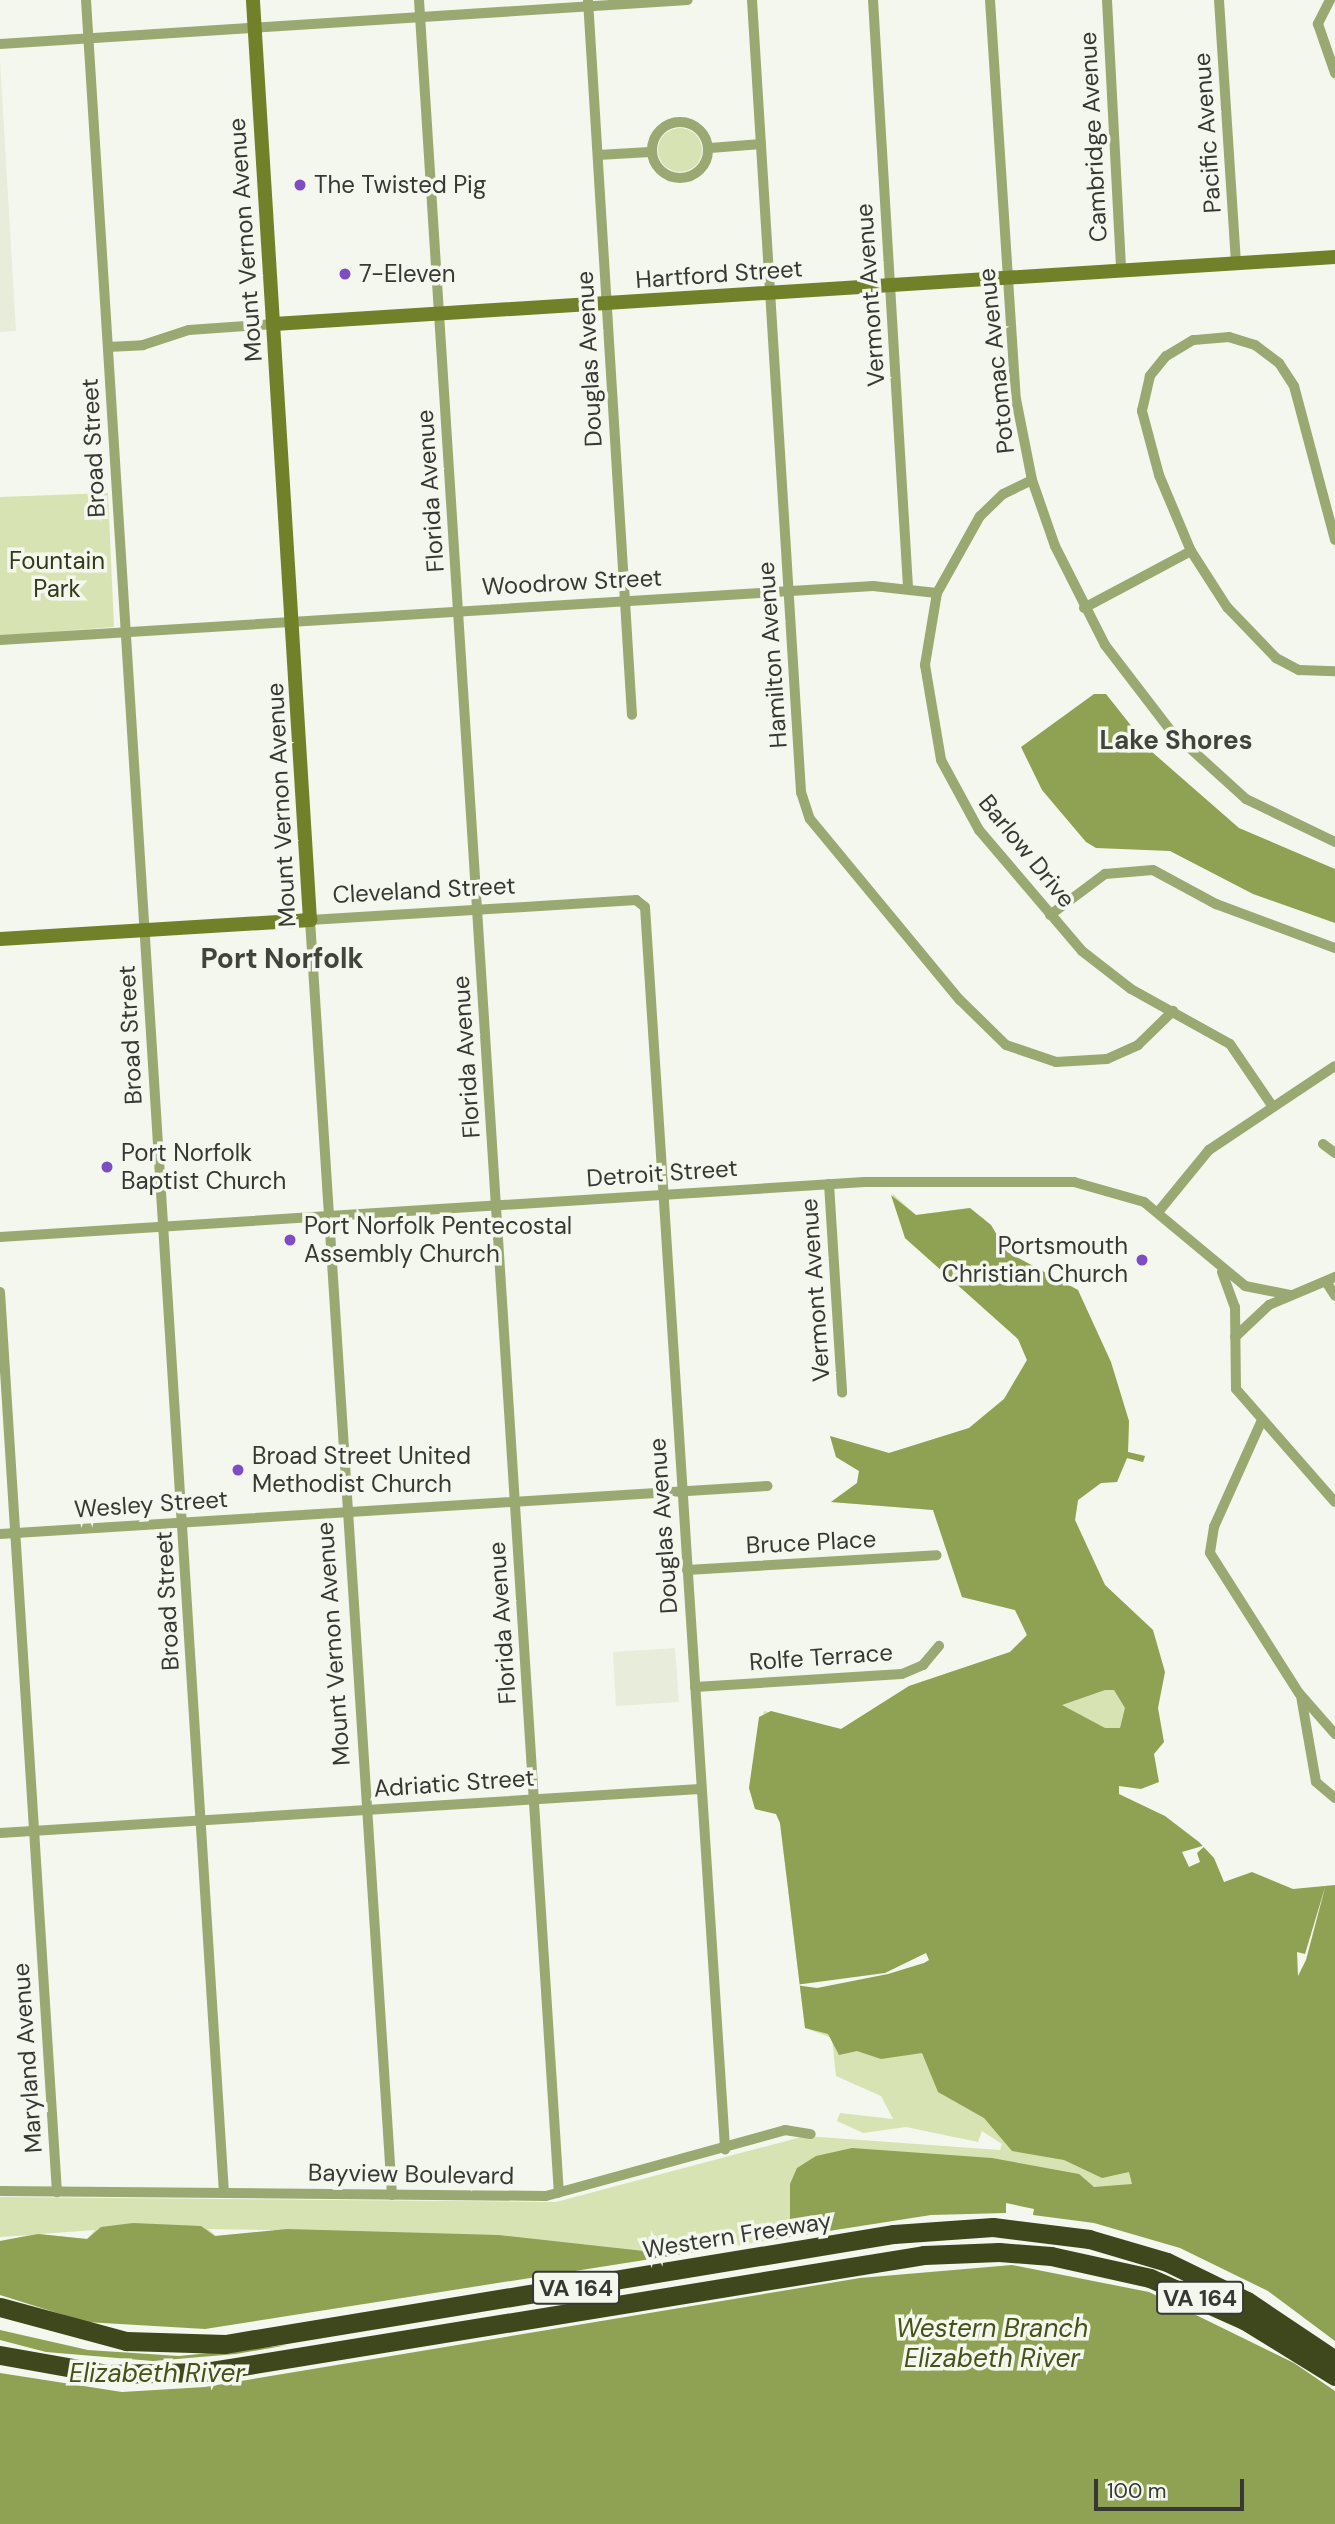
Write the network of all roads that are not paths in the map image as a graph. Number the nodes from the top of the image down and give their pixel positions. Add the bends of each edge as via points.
1 (86, 0) edge
2 (253, 0) edge
3 (419, 0) edge
4 (688, 0) edge
5 (752, 0) edge
6 (873, 0) edge
7 (990, 0) edge
8 (1107, 0) edge
9 (1219, 0) edge
10 (1330, 0) edge
11 (588, 3) edge
12 (421, 18) junction
13 (254, 29) junction
14 (88, 39) junction
15 (0, 44) edge
16 (1335, 74) edge
17 (761, 144) junction
18 (710, 148) junction
19 (650, 152) junction
20 (598, 155) junction
21 (1335, 257) edge
22 (1236, 263) junction
23 (1121, 271) junction
24 (1009, 278) junction
25 (890, 286) junction
26 (771, 293) junction
27 (607, 303) junction
28 (440, 314) junction
29 (274, 324) junction
30 (108, 346) junction
31 (1032, 480) junction
32 (1335, 540) edge
33 (1191, 551) junction
34 (908, 587) junction
35 (789, 591) junction
36 (937, 593) junction
37 (625, 600) junction
38 (1084, 608) junction
39 (459, 610) junction
40 (293, 622) junction
41 (125, 632) junction
42 (0, 640) edge
43 (1335, 671) edge
44 (632, 715) dead end
45 (1335, 842) edge
46 (641, 901) joint
47 (476, 909) junction
48 (1051, 915) junction
49 (310, 919) junction
50 (145, 930) junction
51 (0, 939) edge
52 (1335, 948) edge
53 (1173, 1011) junction
54 (1335, 1066) edge
55 (1273, 1107) junction
56 (1323, 1144) dead end
57 (1335, 1153) edge
58 (829, 1184) junction
59 (662, 1194) junction
60 (496, 1205) junction
61 (1159, 1210) junction
62 (330, 1216) junction
63 (162, 1227) junction
64 (0, 1237) edge
65 (1220, 1270) junction
66 (1331, 1280) edge
67 (0, 1293) edge
68 (1291, 1295) junction
69 (1335, 1296) edge
70 (1235, 1336) junction
71 (842, 1393) dead end
72 (1262, 1420) junction
73 (766, 1486) dead end
74 (682, 1491) junction
75 (515, 1502) junction
76 (1335, 1502) edge
77 (348, 1512) junction
78 (183, 1522) junction
79 (16, 1533) junction
80 (0, 1534) edge
81 (937, 1555) dead end
82 (687, 1570) junction
83 (939, 1646) dead end
84 (695, 1687) junction
85 (1299, 1693) junction
86 (1335, 1734) edge
87 (700, 1789) junction
88 (1335, 1798) edge
89 (534, 1799) junction
90 (367, 1810) junction
91 (201, 1821) junction
92 (34, 1831) junction
93 (0, 1833) edge
94 (811, 2134) dead end
95 (725, 2149) junction
96 (0, 2191) edge
97 (57, 2192) junction
98 (224, 2193) junction
99 (559, 2193) junction
100 (392, 2194) junction
101 (0, 2307) edge
102 (0, 2316) edge
103 (126, 2341) junction
104 (0, 2355) edge
105 (1335, 2360) edge
106 (1335, 2376) edge

1 - 14 street, Broad Street
2 - 13 street, Mount Vernon Avenue
3 - 12 street, Florida Avenue
4 - 11 street
5 - 17 street, Hamilton Avenue
6 - 25 street, Vermont Avenue
7 - 24 street, Potomac Avenue
8 - 23 street, Cambridge Avenue
9 - 22 street, Pacific Avenue
10 - 16 street via 1318,24
11 - 12 street
11 - 20 street, Douglas Avenue
12 - 13 street
12 - 28 street, Florida Avenue
13 - 14 street
13 - 29 street, Mount Vernon Avenue
14 - 15 street
14 - 30 street, Broad Street
17 - 18 street
17 - 26 street, Hamilton Avenue
18 - 19 street via 703,167 682,176 660,170
18 - 19 street via 700,130 679,123 658,133
19 - 20 street
20 - 27 street, Douglas Avenue
21 - 22 street, Hartford Street
22 - 23 street, Hartford Street
23 - 24 street, Hartford Street
24 - 25 street, Hartford Street
24 - 31 street, Potomac Avenue via 1016,399
25 - 26 street, Hartford Street
25 - 34 street, Vermont Avenue
26 - 27 street, Hartford Street
26 - 35 street, Hamilton Avenue
27 - 28 street, Hartford Street
27 - 37 street, Douglas Avenue
28 - 29 street, Hartford Street
28 - 39 street, Florida Avenue
29 - 30 street, Hartford Street via 189,330 143,345
29 - 40 street, Mount Vernon Avenue
30 - 41 street, Broad Street
31 - 36 street, Barlow Drive via 980,516
31 - 38 street, Potomac Avenue
32 - 33 street via 1287,374 1255,345 1215,336 1166,356 1143,401 1159,475
33 - 38 street
33 - 43 street via 1227,607 1276,658 1299,670
34 - 35 street, Woodrow Street
34 - 36 street, Woodrow Street
35 - 37 street, Woodrow Street
35 - 53 street, Hamilton Avenue via 802,792 810,819 967,1007 1006,1045 1073,1063 1138,1045
36 - 48 street, Barlow Drive via 925,665 942,760 979,830
37 - 39 street, Woodrow Street
37 - 44 street, Douglas Avenue
38 - 45 street, Potomac Avenue via 1147,704 1225,783 1268,814
39 - 40 street, Woodrow Street
39 - 47 street, Florida Avenue
40 - 41 street, Woodrow Street
40 - 49 street, Mount Vernon Avenue
41 - 42 street, Woodrow Street
41 - 50 street, Broad Street
46 - 47 street, Cleveland Street
46 - 59 street, Douglas Avenue
47 - 49 street, Cleveland Street
47 - 60 street, Florida Avenue
48 - 52 street via 1105,874 1153,870 1216,904
48 - 53 street, Barlow Drive via 1110,974
49 - 50 street, Cleveland Street
49 - 62 street, Mount Vernon Avenue
50 - 51 street, Cleveland Street
50 - 63 street, Broad Street
53 - 55 street, Barlow Drive via 1230,1044
54 - 55 street
55 - 61 street via 1209,1150
56 - 57 street
58 - 59 street, Detroit Street
58 - 61 street, Detroit Street via 1074,1182
58 - 71 street, Vermont Avenue
59 - 60 street, Detroit Street
59 - 74 street, Douglas Avenue
60 - 62 street, Detroit Street
60 - 75 street, Florida Avenue
61 - 65 street, Detroit Street
62 - 63 street, Detroit Street
62 - 77 street, Mount Vernon Avenue
63 - 64 street, Detroit Street
63 - 78 street, Broad Street
65 - 68 street, Detroit Street via 1245,1286
65 - 70 street via 1232,1292
66 - 68 street
66 - 69 street
67 - 79 street, Maryland Avenue
68 - 70 street via 1269,1305
70 - 72 street via 1236,1390
72 - 76 street
72 - 85 street via 1214,1527 1210,1553
73 - 74 street, Wesley Street
74 - 75 street, Wesley Street
74 - 82 street, Douglas Avenue
75 - 77 street, Wesley Street
75 - 89 street, Florida Avenue
77 - 78 street, Wesley Street
77 - 90 street, Mount Vernon Avenue
78 - 79 street, Wesley Street
78 - 91 street, Broad Street
79 - 80 street, Wesley Street
79 - 92 street, Maryland Avenue
81 - 82 street, Bruce Place
82 - 84 street, Douglas Avenue
83 - 84 street, Rolfe Terrace via 923,1665 902,1674
84 - 87 street, Douglas Avenue
85 - 86 street
85 - 88 street via 1316,1782
87 - 89 street, Adriatic Street
87 - 95 street, Douglas Avenue
89 - 90 street, Adriatic Street
89 - 99 street, Florida Avenue
90 - 91 street, Adriatic Street
90 - 100 street, Mount Vernon Avenue
91 - 92 street, Adriatic Street
91 - 98 street, Broad Street
92 - 93 street, Adriatic Street
92 - 97 street, Maryland Avenue
94 - 95 street, Bayview Boulevard via 785,2130
95 - 99 street, Bayview Boulevard
96 - 97 street, Bayview Boulevard
97 - 98 street, Bayview Boulevard
98 - 100 street, Bayview Boulevard
99 - 100 street, Bayview Boulevard
101 - 103 highway, Western Freeway / VA 164
102 - 103 highway via 82,2340
103 - 105 highway, Western Freeway / VA 164 via 263,2340 894,2234 993,2227 1089,2239 1167,2262 1247,2301
104 - 106 highway, Western Freeway / VA 164 via 107,2374 205,2372 924,2255 989,2252 1051,2256 1150,2278 1244,2320

